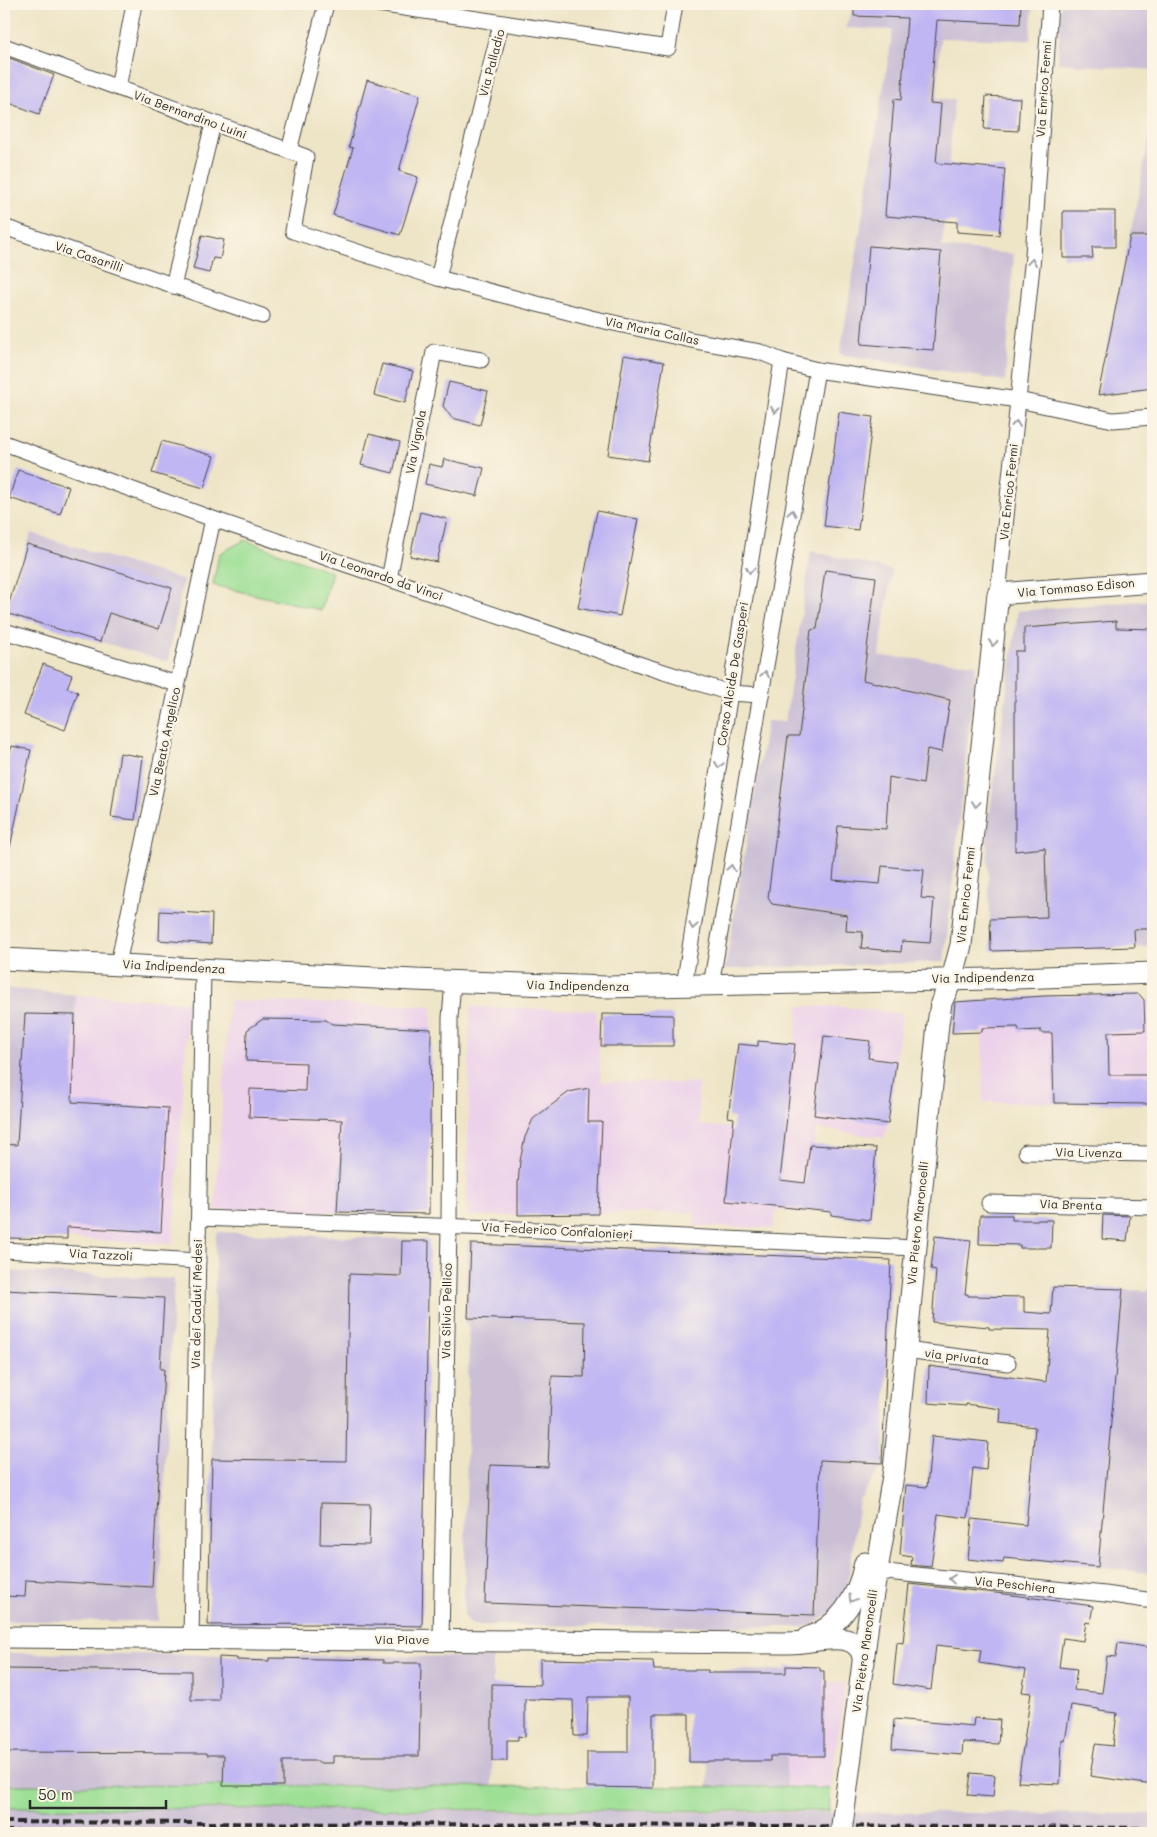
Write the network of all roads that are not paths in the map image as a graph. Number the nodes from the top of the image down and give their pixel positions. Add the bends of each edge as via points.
1 (134, 4) edge
2 (326, 4) edge
3 (378, 4) edge
4 (675, 4) edge
5 (1050, 4) edge
6 (501, 24) junction
7 (4, 46) edge
8 (118, 88) junction
9 (213, 124) junction
10 (289, 151) junction
11 (4, 227) edge
12 (293, 230) joint
13 (438, 278) junction
14 (173, 286) junction
15 (262, 316) dead end
16 (481, 360) dead end
17 (782, 362) junction
18 (817, 370) junction
19 (1018, 400) junction
20 (1153, 417) edge
21 (4, 444) edge
22 (213, 519) junction
23 (389, 579) junction
24 (1153, 582) edge
25 (998, 594) junction
26 (4, 631) edge
27 (177, 684) junction
28 (730, 693) junction
29 (761, 695) junction
30 (4, 959) edge
31 (118, 964) junction
32 (203, 969) junction
33 (1153, 973) edge
34 (952, 979) junction
35 (453, 982) junction
36 (711, 985) junction
37 (684, 986) junction
38 (1026, 1152) dead end
39 (1153, 1154) edge
40 (989, 1202) dead end
41 (1153, 1207) edge
42 (199, 1218) junction
43 (449, 1227) junction
44 (915, 1248) junction
45 (4, 1250) edge
46 (198, 1261) junction
47 (905, 1350) junction
48 (1008, 1363) dead end
49 (894, 1470) junction
50 (876, 1572) junction
51 (1153, 1601) edge
52 (4, 1637) edge
53 (191, 1638) junction
54 (441, 1640) junction
55 (791, 1643) junction
56 (864, 1663) junction
57 (860, 1691) junction
58 (841, 1833) edge

1 - 8 street
2 - 10 street
3 - 6 street
4 - 6 street, Via Palladio via 668,48
19 -> 5 street, Via Enrico Fermi via 1033,256
6 - 13 street, Via Palladio
7 - 8 street, Via Bernardino Luini
8 - 9 street, Via Bernardino Luini
9 - 10 street, Via Bernardino Luini
9 - 14 street
10 - 12 street, Via Bernardino Luini via 306,157
11 - 14 street, Via Casarilli
12 - 13 street, Via Maria Callas
13 - 17 street, Via Maria Callas via 591,318 760,352
14 - 15 street, Via Casarilli
16 - 23 street, Via Vignola via 434,352
17 - 18 street, Via Maria Callas
17 -> 28 street, Corso Alcide De Gasperi
18 - 19 street, Via Maria Callas
29 -> 18 street
19 - 20 street, Via Maria Callas via 1113,420
25 -> 19 street, Via Enrico Fermi
21 - 22 street, Via Leonardo da Vinci
22 - 23 street, Via Leonardo da Vinci
22 - 27 street, Via Beato Angelico
23 - 28 street, Via Leonardo da Vinci
24 - 25 street, Via Tommaso Edison
25 -> 34 street, Via Enrico Fermi via 961,945
26 - 27 street
27 - 31 street, Via Beato Angelico
28 - 29 street, Via Leonardo da Vinci
28 -> 37 street, Corso Alcide De Gasperi
36 -> 29 street
30 - 31 street, Via Indipendenza
31 - 32 street, Via Indipendenza
32 - 35 street, Via Indipendenza
32 - 42 street, Via dei Caduti Medesi
33 - 34 street, Via Indipendenza
34 - 36 street, Via Indipendenza
34 - 44 street, Via Pietro Maroncelli via 941,1003 938,1024
35 - 37 street, Via Indipendenza
35 - 43 street, Via Silvio Pellico
36 - 37 street, Via Indipendenza
38 - 39 street, Via Livenza
40 - 41 street, Via Brenta
42 - 43 street, Via Federico Confalonieri
42 - 46 street, Via dei Caduti Medesi
43 - 44 street, Via Federico Confalonieri
43 - 54 street, Via Silvio Pellico
44 - 47 street, Via Pietro Maroncelli
45 - 46 street, Via Tazzoli
46 - 53 street, Via dei Caduti Medesi
47 - 48 street, via privata
47 - 49 street, Via Pietro Maroncelli
49 - 50 street, Via Pietro Maroncelli
49 -> 55 street, Via Pietro Maroncelli via 874,1522 858,1589 849,1605 822,1631
51 -> 50 street, Via Peschiera
50 - 56 street, Via Pietro Maroncelli
52 - 53 street, Via Piave
53 - 54 street, Via Piave
54 - 55 street, Via Piave
55 - 56 street via 848,1640 858,1646
55 - 57 street via 820,1645 842,1653 854,1666
56 - 57 street, Via Pietro Maroncelli
57 - 58 street, Via Pietro Maroncelli, bridge

